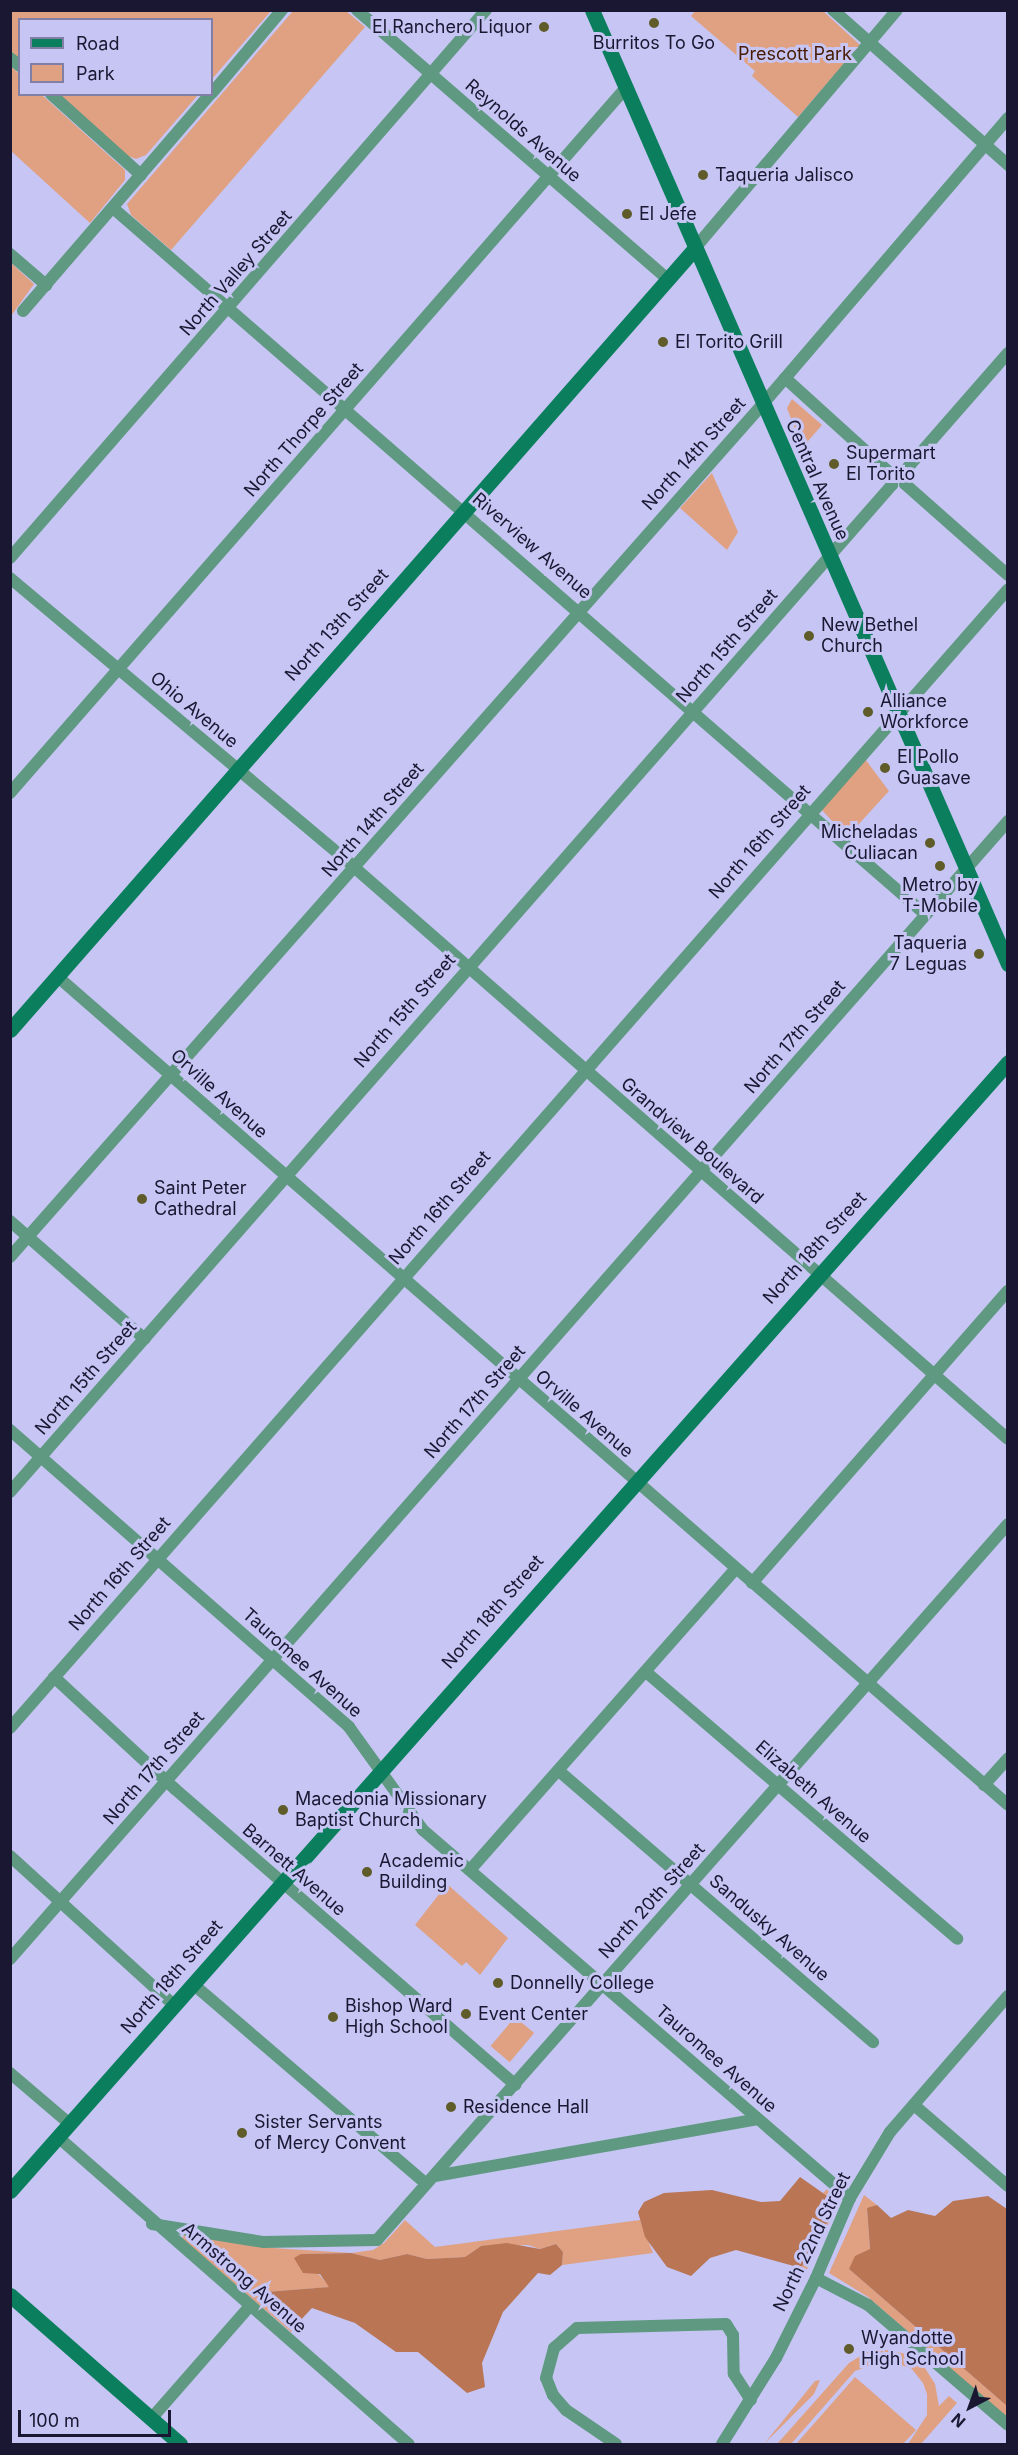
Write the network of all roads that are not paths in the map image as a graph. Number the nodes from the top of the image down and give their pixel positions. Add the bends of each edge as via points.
1 (282, 10) edge
2 (357, 10) edge
3 (486, 10) edge
4 (832, 10) edge
5 (897, 10) edge
6 (592, 11) edge
7 (870, 43) junction
8 (431, 75) junction
9 (624, 90) junction
10 (213, 92) edge
11 (53, 96) edge
12 (209, 96) edge
13 (1008, 118) edge
14 (985, 145) junction
15 (1008, 165) edge
16 (141, 175) junction
17 (548, 176) junction
18 (113, 208) junction
19 (695, 248) junction
20 (10, 254) edge
21 (667, 279) junction
22 (46, 285) junction
23 (229, 310) junction
24 (23, 311) dead end
25 (1008, 353) edge
26 (785, 378) junction
27 (762, 405) junction
28 (346, 411) junction
29 (898, 479) junction
30 (465, 512) junction
31 (830, 556) junction
32 (10, 558) edge
33 (1008, 574) edge
34 (10, 578) edge
35 (1008, 589) edge
36 (578, 611) junction
37 (116, 670) junction
38 (693, 711) junction
39 (898, 713) junction
40 (236, 768) junction
41 (10, 793) edge
42 (809, 813) junction
43 (1008, 821) edge
44 (355, 868) junction
45 (966, 870) junction
46 (925, 914) junction
47 (1008, 964) edge
48 (468, 967) junction
49 (58, 977) junction
50 (13, 1021) edge
51 (1008, 1062) edge
52 (585, 1071) junction
53 (171, 1075) junction
54 (700, 1172) junction
55 (285, 1177) junction
56 (10, 1221) edge
57 (28, 1237) junction
58 (10, 1257) edge
59 (818, 1274) junction
60 (402, 1279) junction
61 (1008, 1291) edge
62 (145, 1339) junction
63 (933, 1375) junction
64 (517, 1381) junction
65 (10, 1430) edge
66 (1008, 1439) edge
67 (41, 1457) junction
68 (634, 1481) junction
69 (10, 1492) edge
70 (1008, 1524) edge
71 (157, 1558) junction
72 (735, 1569) junction
73 (752, 1582) junction
74 (272, 1661) junction
75 (646, 1672) junction
76 (54, 1677) junction
77 (867, 1684) junction
78 (10, 1728) edge
79 (1008, 1758) edge
80 (380, 1770) junction
81 (559, 1771) junction
82 (166, 1781) junction
83 (984, 1785) junction
84 (778, 1786) junction
85 (1008, 1805) edge
86 (10, 1856) edge
87 (470, 1870) junction
88 (280, 1882) junction
89 (691, 1885) junction
90 (60, 1903) junction
91 (957, 1940) dead end
92 (10, 1959) edge
93 (193, 1984) junction
94 (602, 1984) junction
95 (1008, 1996) edge
96 (174, 2005) junction
97 (873, 2042) dead end
98 (10, 2073) edge
99 (515, 2085) junction
100 (914, 2105) junction
101 (758, 2120) junction
102 (70, 2124) junction
103 (58, 2138) junction
104 (431, 2180) junction
105 (1008, 2186) edge
106 (10, 2192) edge
107 (850, 2198) junction
108 (152, 2224) junction
109 (816, 2278) junction
110 (10, 2295) edge
111 (249, 2307) junction
112 (751, 2400) junction
113 (151, 2419) junction
114 (1008, 2425) edge
115 (180, 2445) edge
116 (409, 2445) edge
117 (616, 2445) edge
118 (722, 2445) edge

1 - 10 street
2 - 8 street, Reynolds Avenue
3 - 8 street, North Valley Street
4 - 7 street
5 - 7 street
6 - 9 main road, Central Avenue
7 - 14 street
7 - 19 street
8 - 17 street, Reynolds Avenue
8 - 23 street, North Valley Street
9 - 17 street, North Thorpe Street
9 - 19 main road, Central Avenue
11 - 16 street
12 - 16 street
13 - 14 street, North 14th Street
14 - 15 street
14 - 26 street, North 14th Street
16 - 18 street
17 - 21 street, Reynolds Avenue
17 - 28 street, North Thorpe Street
18 - 22 street
18 - 23 street, Riverview Avenue
19 - 21 main road, North 13th Street
19 - 27 main road, Central Avenue
20 - 22 street
21 - 30 main road, North 13th Street
22 - 24 street
23 - 28 street, Riverview Avenue
23 - 32 street, North Valley Street
25 - 29 street, North 15th Street
26 - 27 street, North 14th Street
26 - 29 street
27 - 31 main road, Central Avenue
27 - 36 street, North 14th Street
28 - 30 street, Riverview Avenue
28 - 37 street, North Thorpe Street
29 - 31 street, North 15th Street
29 - 33 street
30 - 36 street, Riverview Avenue
30 - 40 main road, North 13th Street
31 - 38 street, North 15th Street
31 - 39 main road, Central Avenue
34 - 37 street, Ohio Avenue
35 - 39 street, North 16th Street
36 - 38 street, Riverview Avenue
36 - 44 street, North 14th Street
37 - 40 street, Ohio Avenue
37 - 41 street, North Thorpe Street
38 - 42 street, Riverview Avenue
38 - 48 street, North 15th Street
39 - 42 street, North 16th Street
39 - 45 main road, Central Avenue
40 - 44 street, Ohio Avenue
40 - 49 main road, North 13th Street
42 - 46 street, Riverview Avenue
42 - 52 street, North 16th Street
43 - 45 street, North 17th Street
44 - 48 street, Grandview Boulevard
44 - 53 street, North 14th Street
45 - 46 street, North 17th Street
45 - 47 main road, Central Avenue
46 - 54 street, North 17th Street
48 - 52 street, Grandview Boulevard
48 - 55 street, North 15th Street
49 - 50 main road, North 13th Street
49 - 53 street, Orville Avenue
51 - 59 main road, North 18th Street
52 - 54 street, Grandview Boulevard
52 - 60 street, North 16th Street
53 - 55 street, Orville Avenue
53 - 57 street, North 14th Street
54 - 59 street, Grandview Boulevard
54 - 64 street, North 17th Street
55 - 60 street, Orville Avenue
55 - 62 street, North 15th Street
56 - 57 street
57 - 58 street, North 14th Street
57 - 62 street
59 - 63 street, Grandview Boulevard
59 - 68 main road, North 18th Street
60 - 64 street, Orville Avenue
60 - 71 street, North 16th Street
61 - 63 street
62 - 67 street, North 15th Street
63 - 66 street, Grandview Boulevard
63 - 73 street
64 - 68 street, Orville Avenue
64 - 74 street, North 17th Street
65 - 67 street, Tauromee Avenue
67 - 69 street, North 15th Street
67 - 71 street, Tauromee Avenue
68 - 72 street, Orville Avenue
68 - 80 main road, North 18th Street
70 - 77 street, North 20th Street
71 - 74 street, Tauromee Avenue
71 - 76 street, North 16th Street
72 - 73 street, Orville Avenue
72 - 75 street
73 - 77 street, Orville Avenue
74 - 80 street, Tauromee Avenue via 349,1727
74 - 82 street, North 17th Street
75 - 81 street
75 - 84 street, Elizabeth Avenue
76 - 78 street, North 16th Street
76 - 82 street, Barnett Avenue
77 - 83 street, Orville Avenue
77 - 84 street, North 20th Street
79 - 83 street
80 - 87 street, Tauromee Avenue via 411,1818
80 - 88 main road, North 18th Street
81 - 87 street
81 - 89 street, Sandusky Avenue
82 - 88 street, Barnett Avenue
82 - 90 street, North 17th Street
83 - 85 street, Orville Avenue
84 - 89 street, North 20th Street
84 - 91 street, Elizabeth Avenue
86 - 90 street
87 - 94 street, Tauromee Avenue
88 - 93 main road, North 18th Street
88 - 99 street, Barnett Avenue
89 - 94 street, North 20th Street
89 - 97 street, Sandusky Avenue
90 - 92 street, North 17th Street
90 - 96 street
93 - 96 main road, North 18th Street
93 - 104 street
94 - 99 street, North 20th Street
94 - 101 street, Tauromee Avenue
95 - 100 street, North 22nd Street
96 - 102 main road, North 18th Street
98 - 102 street
99 - 104 street, North 20th Street
100 - 105 street
100 - 107 street, North 22nd Street via 890,2132
101 - 104 street
101 - 107 street, Tauromee Avenue
102 - 103 main road, North 18th Street
103 - 106 main road, North 18th Street
103 - 108 street, Armstrong Avenue
104 - 108 street, North 20th Street via 377,2240 370,2242 263,2242
107 - 109 street, North 22nd Street
108 - 111 street, Armstrong Avenue
109 - 112 street, North 22nd Street
109 - 114 street via 868,2305
110 - 113 main road
111 - 113 street
111 - 116 street, Armstrong Avenue
112 - 117 street via 734,2374 731,2329 721,2322 578,2328 554,2348 546,2378 553,2395 566,2410
112 - 118 street, North 22nd Street
113 - 115 main road

